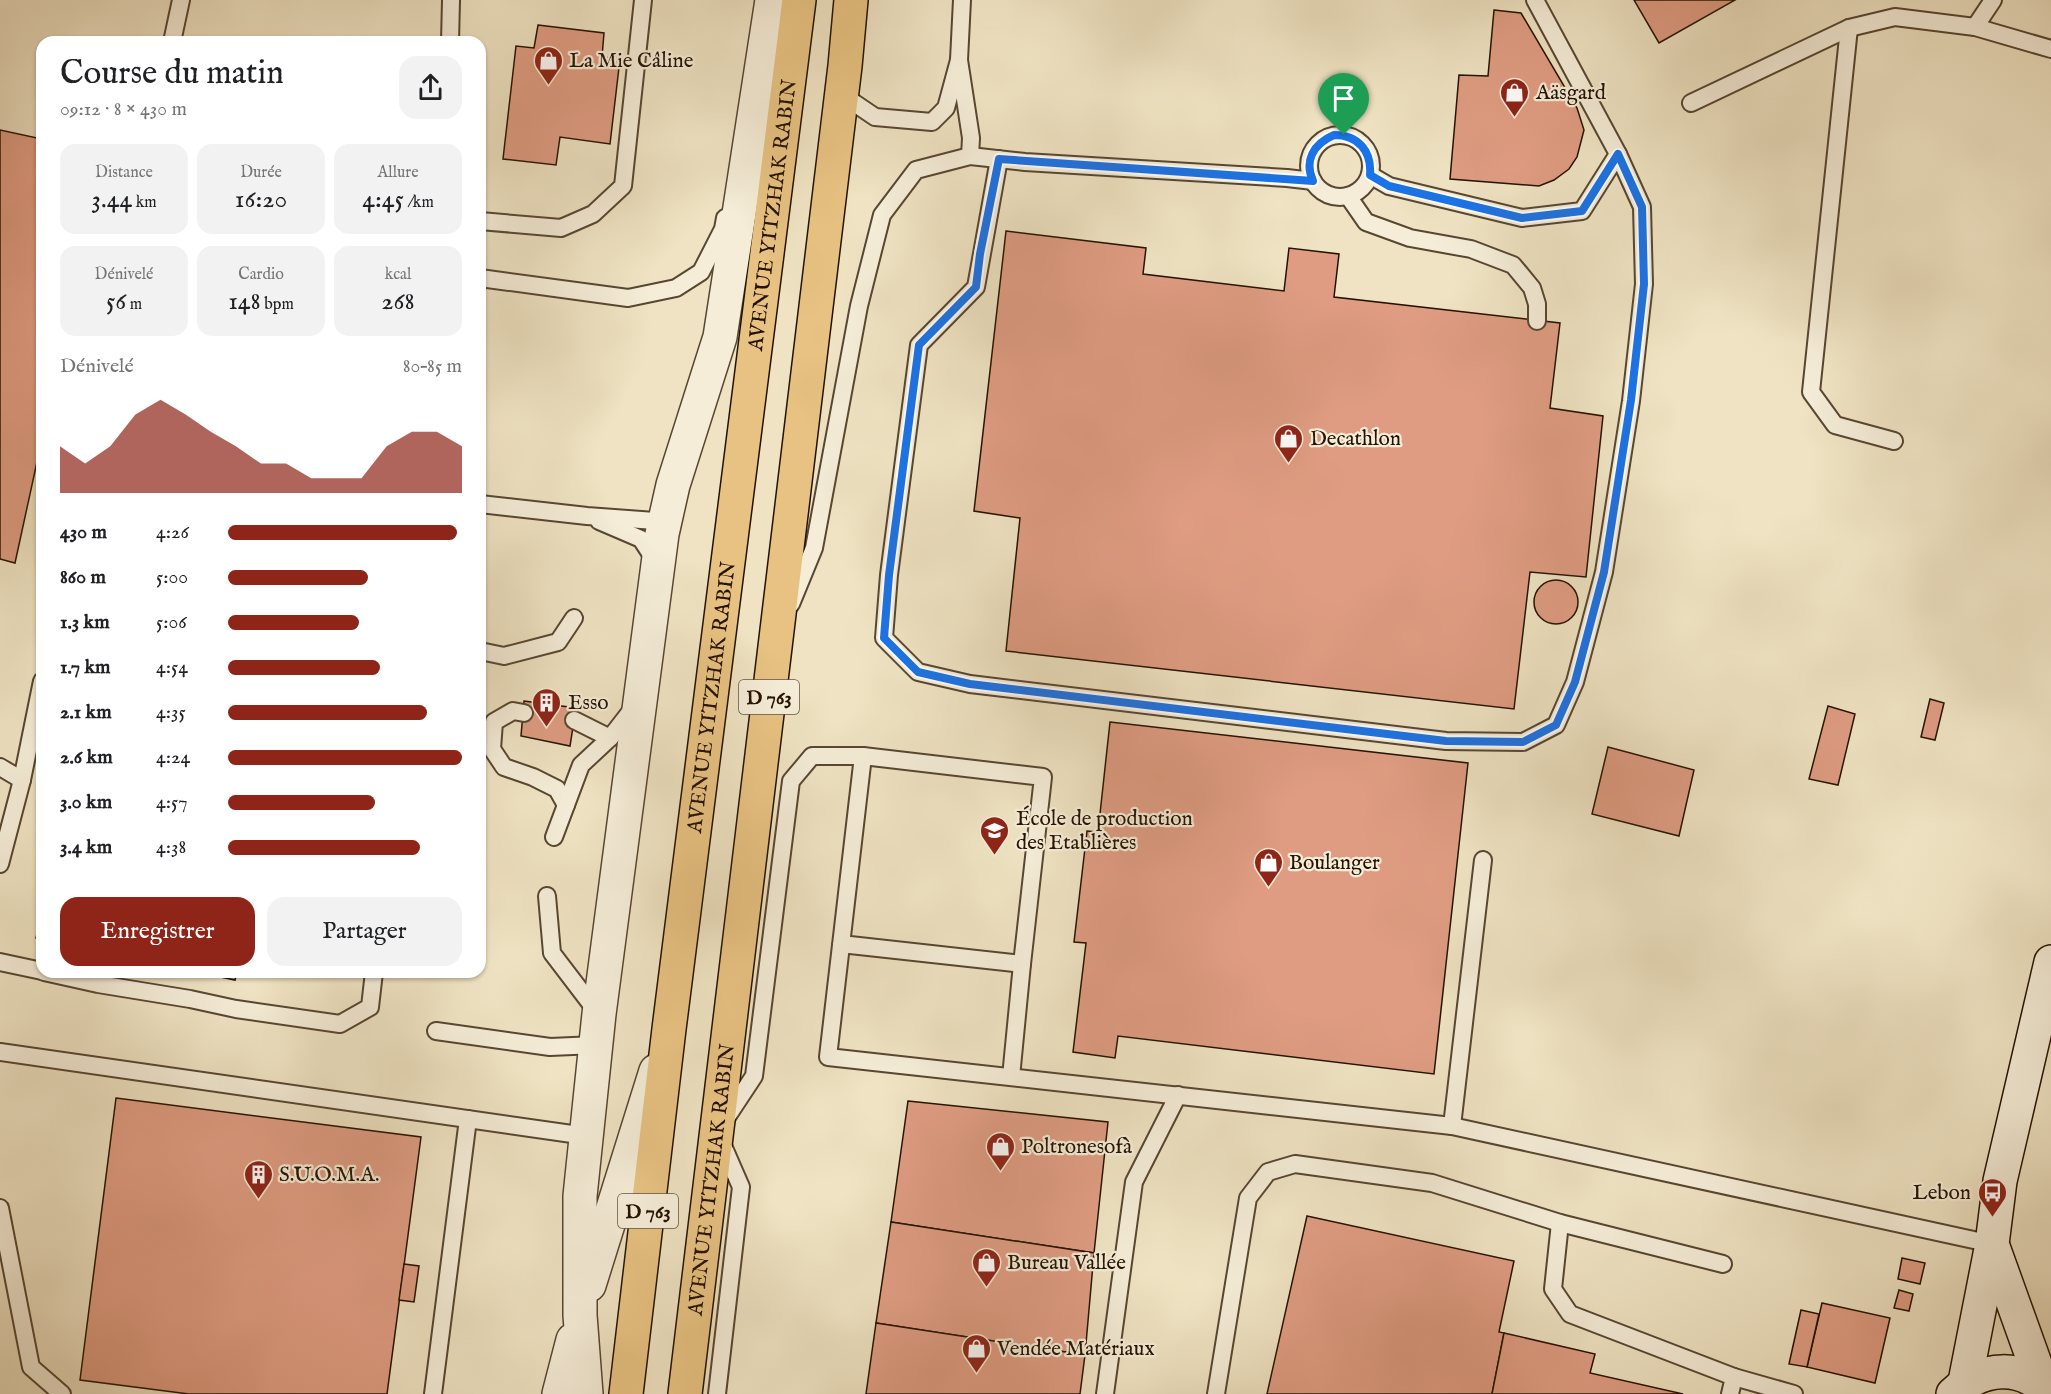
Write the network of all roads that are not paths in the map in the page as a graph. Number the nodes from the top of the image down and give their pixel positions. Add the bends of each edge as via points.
1 (181, 0) edge
2 (451, 0) edge
3 (643, 0) edge
4 (771, 0) edge
5 (799, 0) edge
6 (851, 0) edge
7 (962, 0) edge
8 (1535, 0) edge
9 (1993, 0) edge
10 (1975, 27) junction
11 (1849, 28) junction
12 (173, 36) edge
13 (450, 36) edge
14 (2051, 49) edge
15 (959, 60) junction
16 (841, 94) junction
17 (1691, 103) dead end
18 (1618, 154) junction
19 (970, 156) junction
20 (999, 159) junction
21 (1370, 175) junction
22 (1313, 181) junction
23 (1348, 196) junction
24 (486, 222) edge
25 (486, 279) edge
26 (1537, 321) dead end
27 (1894, 441) dead end
28 (673, 485) junction
29 (486, 505) edge
30 (587, 516) junction
31 (655, 587) junction
32 (574, 618) dead end
33 (776, 644) junction
34 (486, 652) edge
35 (642, 697) junction
36 (36, 711) edge
37 (524, 713) dead end
38 (574, 720) dead end
39 (610, 738) junction
40 (863, 756) junction
41 (0, 767) edge
42 (22, 780) junction
43 (566, 805) junction
44 (554, 837) dead end
45 (1483, 860) dead end
46 (0, 864) edge
47 (547, 896) dead end
48 (841, 944) junction
49 (0, 962) edge
50 (2051, 962) edge
51 (1022, 964) junction
52 (36, 970) edge
53 (70, 978) edge
54 (373, 978) edge
55 (669, 1029) junction
56 (598, 1030) junction
57 (436, 1031) dead end
58 (0, 1052) edge
59 (1011, 1077) junction
60 (1178, 1095) junction
61 (468, 1119) junction
62 (1452, 1125) junction
63 (717, 1132) junction
64 (586, 1136) junction
65 (0, 1208) edge
66 (1560, 1223) junction
67 (1992, 1244) junction
68 (1723, 1264) dead end
69 (580, 1315) junction
70 (1734, 1377) junction
71 (1959, 1388) edge
72 (2047, 1390) edge
73 (62, 1394) edge
74 (434, 1394) edge
75 (559, 1394) edge
76 (586, 1394) edge
77 (626, 1394) edge
78 (685, 1394) edge
79 (717, 1394) edge
80 (1105, 1394) edge
81 (1216, 1394) edge
82 (1730, 1394) edge
83 (1794, 1394) edge

1 - 12 lane
2 - 13 lane
3 - 24 lane via 623,186 593,213 561,228
4 - 25 lane via 723,229 701,272 675,288 628,298
4 - 28 street via 720,337
5 - 55 main road, AVENUE YITZHAK RABIN / D 763
6 - 16 main road, AVENUE YITZHAK RABIN / D 763
7 - 15 lane
8 - 18 lane
9 - 10 lane
10 - 11 lane via 1895,17
10 - 14 lane
11 - 17 lane
11 - 27 lane via 1811,392 1835,425
15 - 16 lane via 946,108 932,122 875,117
15 - 19 lane via 971,138
16 - 33 main road, AVENUE YITZHAK RABIN / D 763
18 - 20 lane via 1642,207 1644,284 1620,474 1604,572 1575,682 1556,725 1523,742 1446,741 970,684 918,672 884,638 919,345 976,287
18 - 21 lane via 1582,211 1522,218 1389,186
19 - 20 lane
19 - 33 lane via 916,170 882,215 860,306 814,548
20 - 22 lane
21 - 22 lane via 1371,164 1362,145 1344,135 1334,135 1317,145 1312,153 1309,172
21 - 23 lane via 1357,192
22 - 23 lane via 1327,195
23 - 26 lane via 1366,222 1410,238 1471,249 1513,265 1532,288
28 - 30 lane via 655,521
28 - 31 street
29 - 30 lane
30 - 31 lane via 641,539 657,563
31 - 35 street
32 - 34 lane via 558,642 504,656
33 - 63 main road, AVENUE YITZHAK RABIN / D 763
35 - 39 lane
35 - 56 street
36 - 42 lane
37 - 43 lane via 513,711 495,722 492,748 504,767 557,789
38 - 39 lane
39 - 43 lane via 581,765
40 - 48 lane
40 - 51 lane via 1043,777
40 - 63 lane via 812,756 791,781 754,1076
41 - 42 lane
42 - 46 lane
43 - 44 lane
45 - 62 lane
47 - 56 lane via 552,953
48 - 51 lane
48 - 59 lane via 828,1057
49 - 52 lane
50 - 67 street via 2000,1180
51 - 59 lane
53 - 54 lane via 236,1010 340,1024 370,1007
55 - 69 street
55 - 77 main road, AVENUE YITZHAK RABIN / D 763
56 - 57 lane via 550,1047
56 - 64 street
58 - 61 lane
59 - 60 lane
60 - 62 lane
60 - 80 lane via 1134,1182
61 - 64 lane
61 - 74 lane
62 - 67 lane
63 - 78 main road, AVENUE YITZHAK RABIN / D 763
63 - 79 lane via 741,1187
64 - 69 street via 580,1196
65 - 73 lane via 32,1367
66 - 68 lane
66 - 70 lane via 1553,1289 1570,1314
66 - 81 lane via 1432,1183 1294,1164 1268,1172 1248,1198
67 - 71 street
67 - 72 street
69 - 75 street
69 - 76 street
70 - 82 lane
70 - 83 lane
71 - 72 street via 1984,1374 2004,1371 2025,1375

